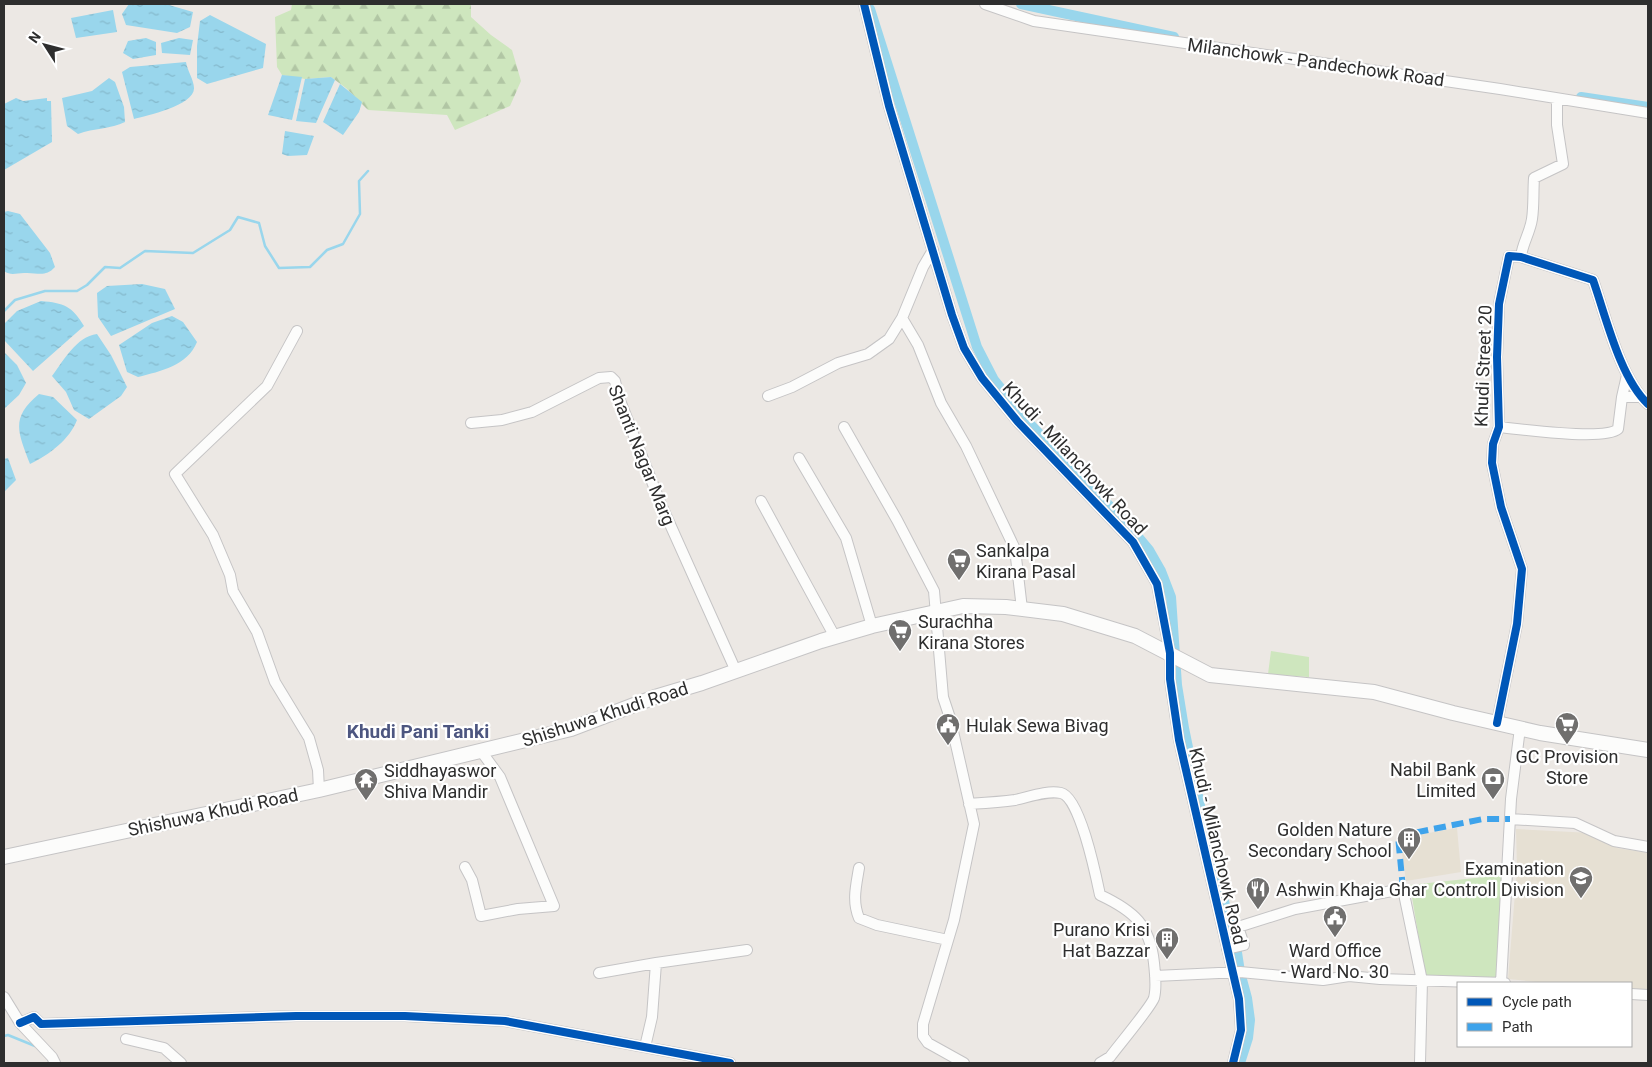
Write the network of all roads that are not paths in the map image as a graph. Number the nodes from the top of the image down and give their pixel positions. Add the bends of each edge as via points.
1 (864, 4) edge
2 (985, 4) edge
3 (1557, 99) junction
4 (1648, 113) edge
5 (933, 250) junction
6 (1521, 253) junction
7 (902, 318) junction
8 (297, 331) dead end
9 (1627, 375) junction
10 (768, 396) dead end
11 (1622, 397) junction
12 (1644, 400) edge
13 (471, 423) dead end
14 (844, 427) dead end
15 (1499, 427) junction
16 (799, 458) dead end
17 (761, 501) dead end
18 (1022, 609) junction
19 (938, 612) junction
20 (872, 626) junction
21 (835, 637) junction
22 (1171, 654) junction
23 (735, 669) junction
24 (1497, 723) junction
25 (1520, 728) junction
26 (1648, 750) edge
27 (482, 752) junction
28 (318, 790) junction
29 (969, 804) junction
30 (1510, 819) junction
31 (1648, 847) edge
32 (4, 858) edge
33 (465, 867) dead end
34 (859, 868) dead end
35 (948, 940) junction
36 (1227, 948) junction
37 (748, 950) dead end
38 (656, 963) junction
39 (1232, 972) junction
40 (599, 973) dead end
41 (1155, 976) junction
42 (1422, 981) junction
43 (1462, 982) edge
44 (1501, 982) edge
45 (1632, 994) edge
46 (1648, 995) edge
47 (4, 998) edge
48 (20, 1023) junction
49 (126, 1039) dead end
50 (645, 1047) junction
51 (55, 1063) edge
52 (181, 1063) edge
53 (730, 1063) edge
54 (964, 1063) edge
55 (1100, 1063) edge
56 (1234, 1063) edge
57 (1420, 1063) edge

1 - 5 street, Khudi - Milanchowk Road via 889,106
2 - 3 street, Milanchowk - Pandechowk Road via 1034,21
3 - 4 street, Milanchowk - Pandechowk Road
3 - 6 street via 1557,125 1564,164 1534,178 1532,217
5 - 7 street
5 - 22 street, Khudi - Milanchowk Road via 964,348 982,378 1018,422 1133,542 1146,562 1158,584
6 - 9 street via 1593,280
6 - 15 street, Khudi Street 20 via 1510,256 1507,261 1499,304
7 - 10 street via 889,339 868,354 838,362 792,388
7 - 18 street via 1015,549
8 - 28 street via 267,386 175,474 213,535 230,575 233,591 257,632 275,682 309,738 318,770
9 - 11 street
9 - 12 street
11 - 12 street
11 - 15 street via 1618,429 1613,433 1593,435
13 - 23 street, Shanti Nagar Marg via 502,420 532,412 599,378 611,377 660,502
14 - 19 street via 934,591
15 - 24 street, Khudi Street 20 via 1493,444 1492,463 1522,569 1517,624
16 - 20 street via 846,538
17 - 21 street
18 - 19 main road, Shishuwa Khudi Road via 962,606
18 - 22 main road, Shishuwa Khudi Road via 1062,614 1135,636
19 - 20 main road, Shishuwa Khudi Road
19 - 29 street via 943,697
20 - 21 main road, Shishuwa Khudi Road
21 - 23 main road, Shishuwa Khudi Road
22 - 24 main road, Shishuwa Khudi Road via 1210,675 1374,692
22 - 36 street, Khudi - Milanchowk Road via 1170,680 1179,740
23 - 27 main road, Shishuwa Khudi Road via 571,729
24 - 25 main road, Shishuwa Khudi Road
25 - 26 main road, Shishuwa Khudi Road
25 - 30 street
27 - 28 main road, Shishuwa Khudi Road
27 - 33 street via 500,777 554,906 481,916 472,880
28 - 32 main road, Shishuwa Khudi Road
29 - 35 street via 974,824
29 - 41 street via 1050,793 1063,793 1072,800 1088,845 1100,895 1124,906 1141,921 1152,947
30 - 31 street via 1575,823 1614,841
30 - 44 street
34 - 35 street via 854,901 859,918
35 - 54 street via 923,1024 923,1036 928,1044
36 - 39 street, Khudi - Milanchowk Road
36 - 42 street via 1244,945 1238,927 1295,909 1402,889
37 - 38 street
38 - 40 street
38 - 50 street via 652,1018
39 - 41 street
39 - 42 street via 1323,980 1349,976
39 - 56 street, Khudi - Milanchowk Road via 1239,999 1241,1030
41 - 55 street via 1154,999 1110,1057
42 - 43 street
42 - 57 street
45 - 46 street
47 - 48 street
48 - 50 street via 34,1017 41,1024 405,1016 505,1022
48 - 51 street
49 - 52 street via 164,1048
50 - 53 street

